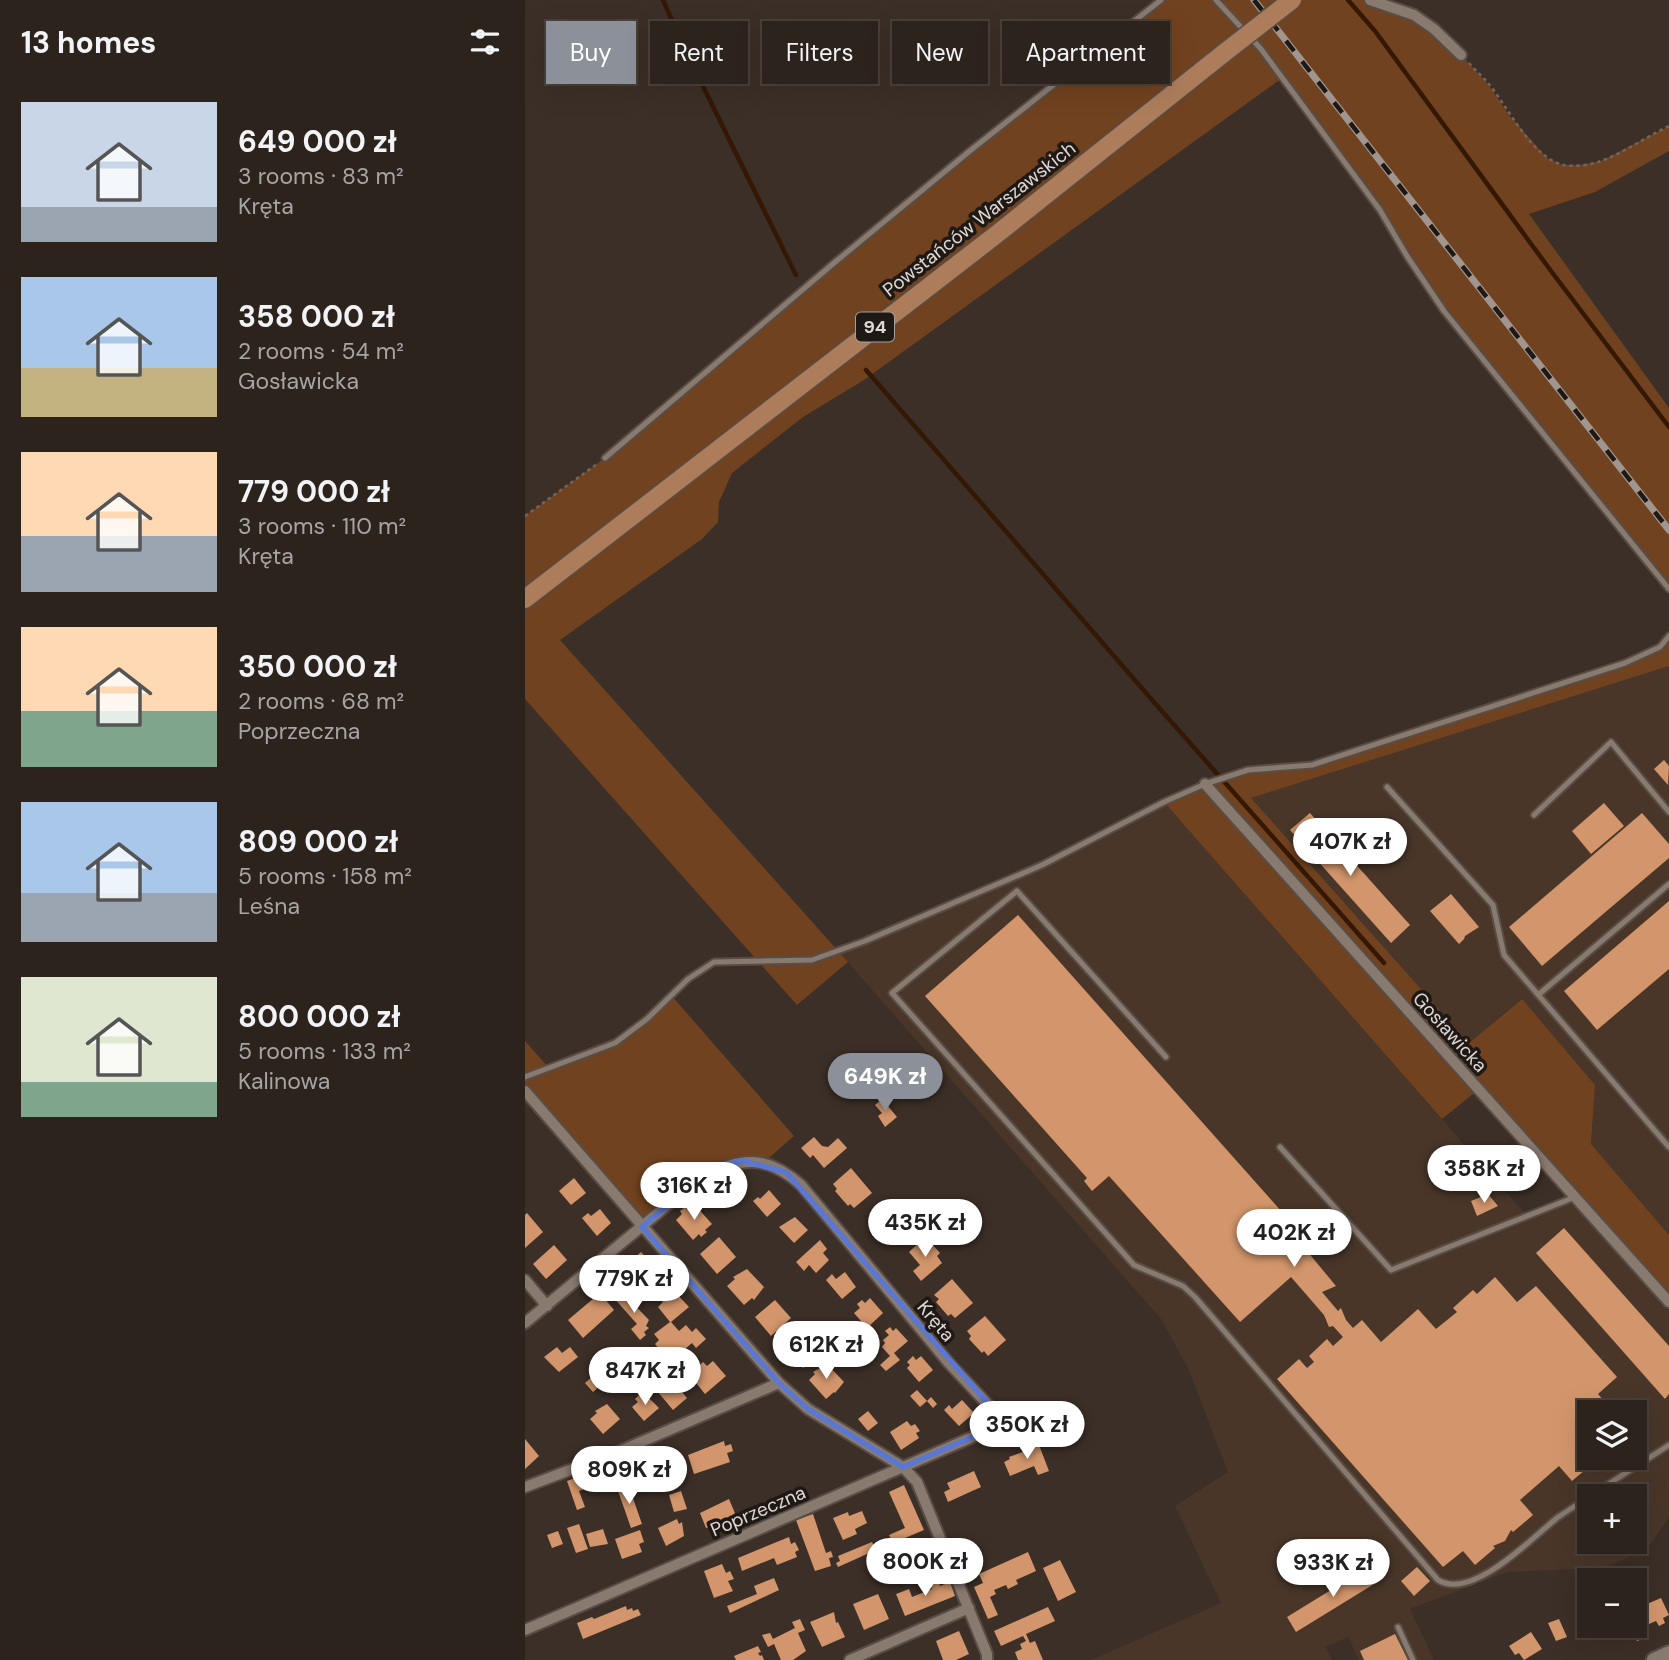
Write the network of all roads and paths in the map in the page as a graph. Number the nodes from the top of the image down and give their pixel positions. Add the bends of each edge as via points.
1 (1161, 0) edge
2 (1216, 0) edge
3 (1292, 0) edge
4 (1370, 0) edge
5 (1461, 55) joint
6 (1669, 126) edge
7 (605, 458) joint
8 (525, 516) edge
9 (1669, 589) edge
10 (525, 598) edge
11 (1669, 636) edge
12 (1205, 784) junction
13 (1387, 787) dead end
14 (1669, 812) edge
15 (1534, 815) dead end
16 (1669, 884) edge
17 (1538, 995) junction
18 (1166, 1057) dead end
19 (525, 1077) edge
20 (525, 1091) edge
21 (1280, 1147) dead end
22 (1669, 1147) edge
23 (1575, 1197) junction
24 (642, 1227) junction
25 (525, 1280) edge
26 (1669, 1302) edge
27 (547, 1306) junction
28 (525, 1323) edge
29 (779, 1383) junction
30 (1005, 1423) joint
31 (1669, 1445) edge
32 (903, 1467) junction
33 (1610, 1484) edge
34 (525, 1487) edge
35 (1577, 1505) edge
36 (969, 1608) junction
37 (1398, 1627) dead end
38 (525, 1630) edge
39 (1669, 1653) edge
40 (989, 1658) edge
41 (850, 1660) edge
42 (1413, 1660) edge
43 (1654, 1660) edge

1 - 7 lane via 960,158
2 - 9 lane via 1261,49 1372,199 1444,311
3 - 10 main road, Powstańców Warszawskich / 94, bridge
4 - 5 street via 1414,15
5 - 6 path via 1547,158 1563,165 1601,161
7 - 8 path
11 - 12 lane via 1660,647 1625,663 1312,765 1248,770
12 - 19 lane via 1042,865 812,960 714,962 615,1044
12 - 23 street, Gosławicka
13 - 17 lane via 1493,905 1504,955
14 - 15 lane via 1611,742
16 - 17 lane
17 - 22 lane
18 - 35 lane via 1017,891 893,993 1134,1265 1183,1286 1195,1297 1438,1580 1455,1586 1478,1578
20 - 24 street
21 - 23 lane via 1391,1270
23 - 26 street, Gosławicka
24 - 27 street, Kręta
24 - 29 street
24 - 30 street, Kręta via 700,1178 724,1165 743,1161 786,1172
25 - 27 street
27 - 28 street, Kręta
29 - 32 street via 808,1409
29 - 34 street
30 - 32 street, Poprzeczna
31 - 33 lane
32 - 36 street via 917,1482
32 - 38 street, Poprzeczna
36 - 40 street
36 - 41 street
37 - 42 lane
39 - 43 street

